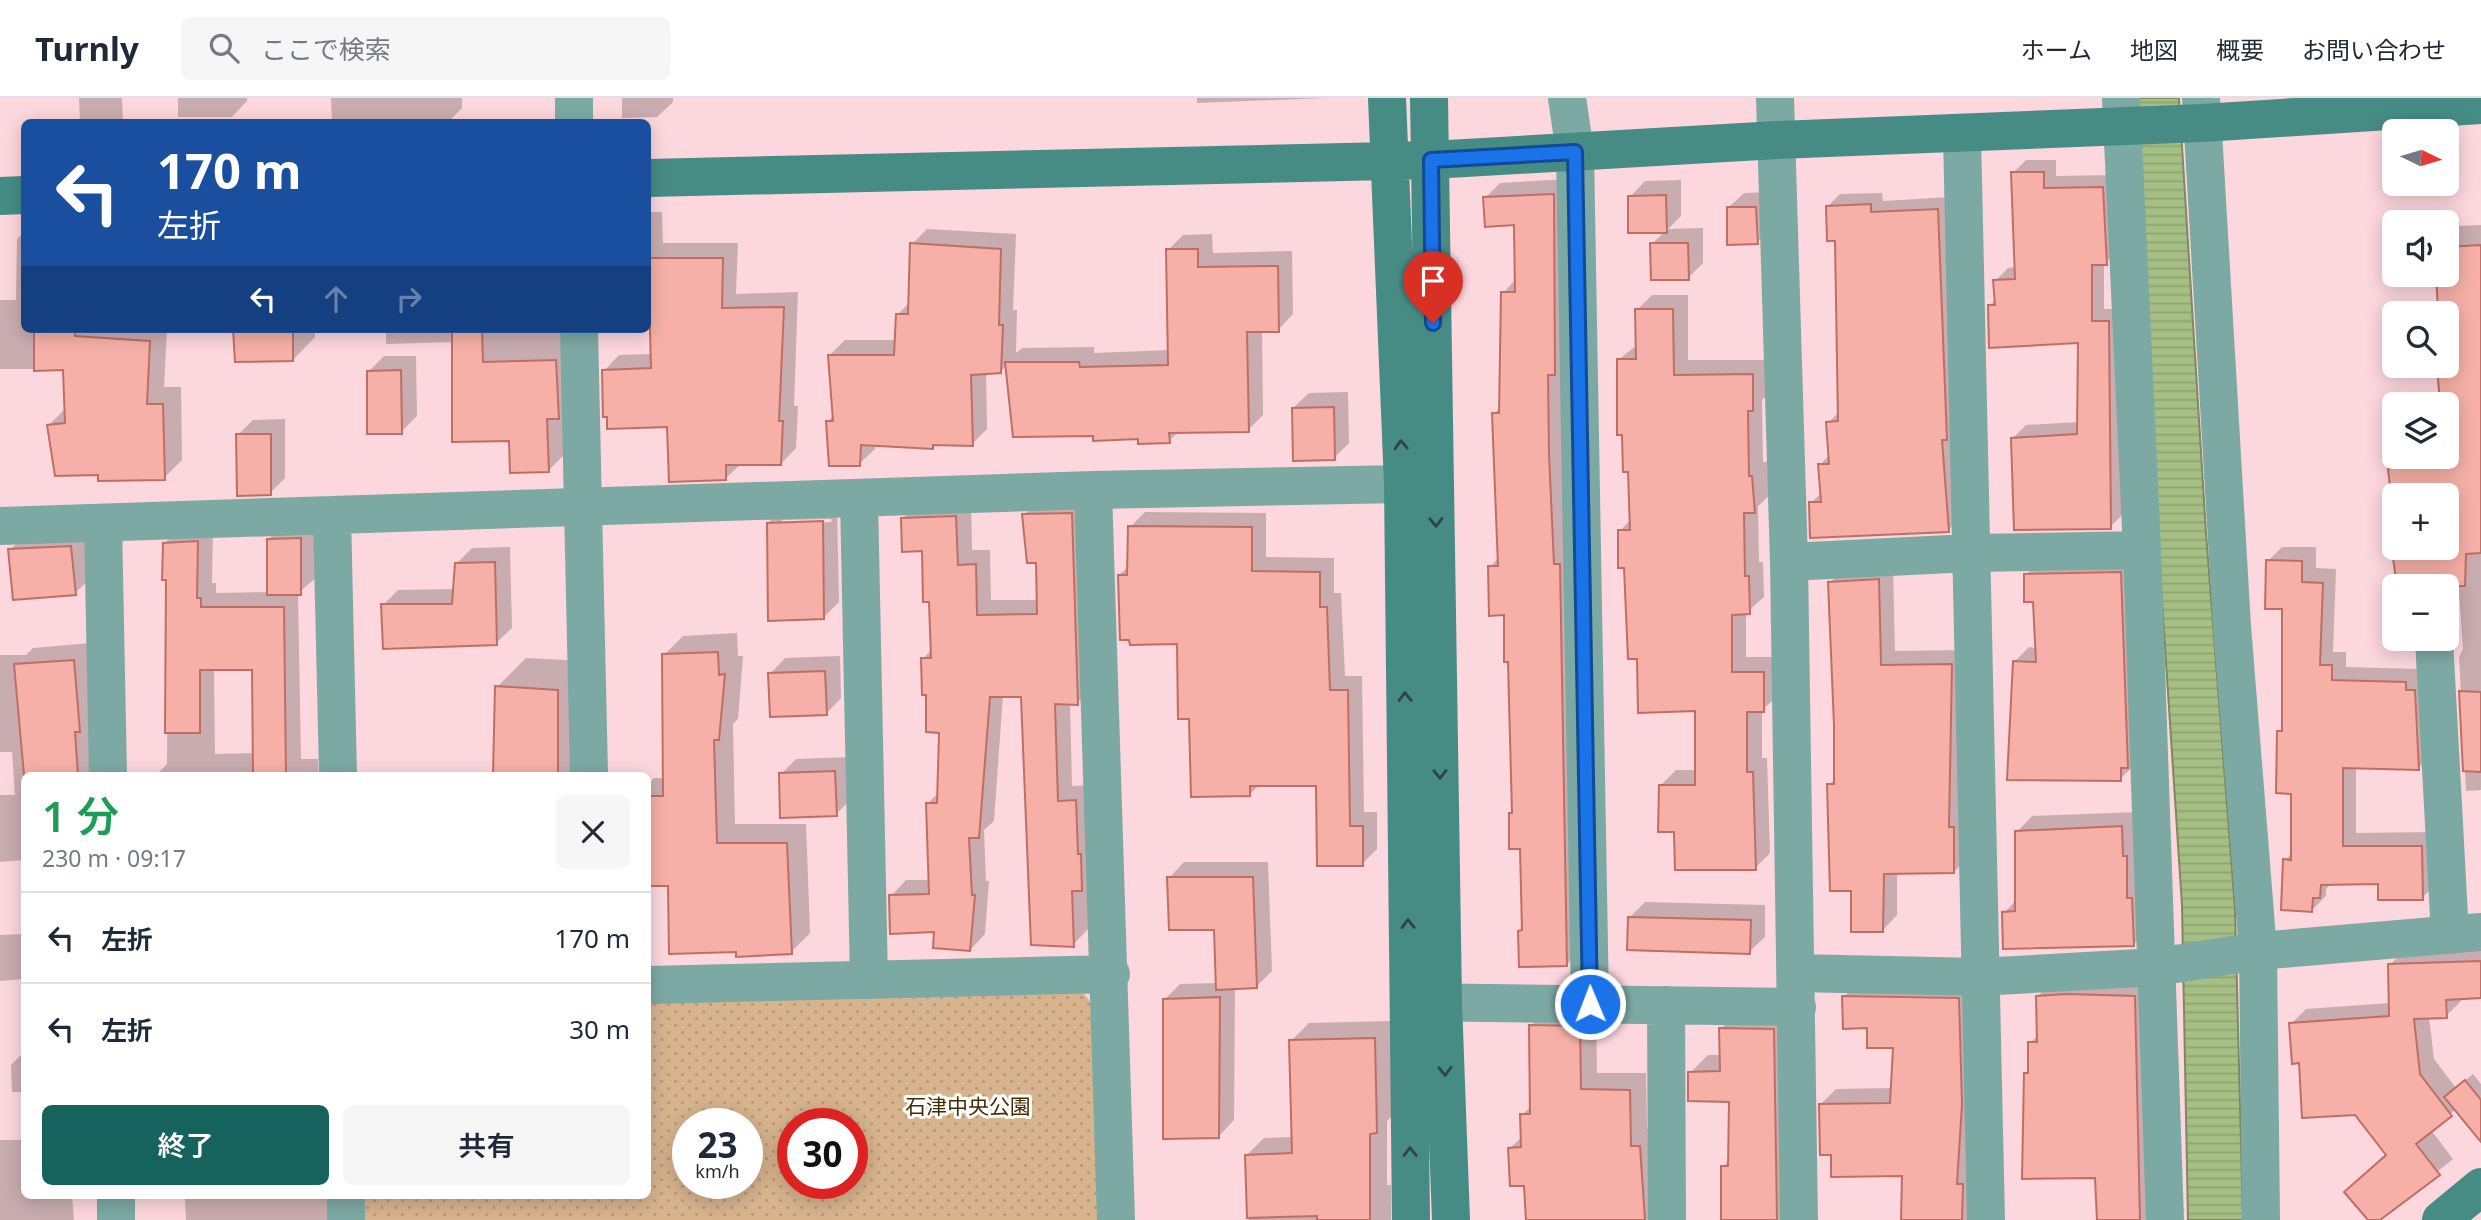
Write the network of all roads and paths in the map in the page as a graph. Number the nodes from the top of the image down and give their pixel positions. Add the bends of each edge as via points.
1 (573, 98) edge
2 (1387, 98) edge
3 (1429, 98) edge
4 (1567, 98) edge
5 (1775, 98) edge
6 (2481, 105) edge
7 (2202, 111) edge
8 (2122, 112) edge
9 (574, 119) edge
10 (1962, 134) junction
11 (1777, 140) junction
12 (1575, 152) junction
13 (1431, 160) junction
14 (1389, 161) junction
15 (651, 178) edge
16 (21, 195) edge
17 (0, 196) edge
18 (579, 333) edge
19 (1403, 484) junction
20 (1093, 490) junction
21 (859, 498) junction
22 (583, 507) junction
23 (332, 515) junction
24 (103, 523) junction
25 (0, 526) edge
26 (2142, 550) junction
27 (1970, 553) junction
28 (1789, 562) junction
29 (2435, 651) edge
30 (108, 772) edge
31 (338, 772) edge
32 (589, 772) edge
33 (2466, 934) edge
34 (2258, 951) junction
35 (2157, 967) junction
36 (1111, 974) junction
37 (1979, 977) junction
38 (869, 980) junction
39 (651, 985) edge
40 (1796, 990) junction
41 (1426, 1002) junction
42 (1590, 1004) junction
43 (1666, 1005) junction
44 (2481, 1187) edge
45 (116, 1199) edge
46 (346, 1199) edge
47 (116, 1220) edge
48 (346, 1220) edge
49 (1116, 1220) edge
50 (1411, 1220) edge
51 (1451, 1220) edge
52 (1667, 1220) edge
53 (1799, 1220) edge
54 (1986, 1220) edge
55 (2165, 1220) edge
56 (2261, 1220) edge
57 (2441, 1220) edge

1 - 9 street
2 - 14 street
3 - 13 street
4 - 12 street
5 - 11 street
6 - 7 street
7 - 8 street
7 - 34 street via 2232,626
8 - 10 street
8 - 26 street
10 - 11 street
10 - 27 street
11 - 12 street
11 - 28 street
12 - 13 street
12 - 42 street
13 - 14 street
13 -> 41 street
14 - 15 street
19 -> 14 street
16 - 17 street
18 - 22 street
19 - 20 street
41 -> 19 street
20 - 21 street
20 - 36 street
21 - 22 street
21 - 38 street
22 - 23 street
22 - 32 street
23 - 24 street
23 - 31 street
24 - 25 street
24 - 30 street
26 - 27 street
26 - 35 street
27 - 28 street
27 - 37 street
28 - 40 street
29 - 33 street
33 - 34 street
34 - 35 street
34 - 56 street
35 - 37 street
35 - 55 street
36 - 38 street
36 - 49 street
37 - 40 street
37 - 54 street
38 - 39 street
40 - 43 street
40 - 53 street
41 - 42 street
50 -> 41 street
41 -> 51 street
42 - 43 street
43 - 52 street
44 - 57 street
45 - 47 street
46 - 48 street

